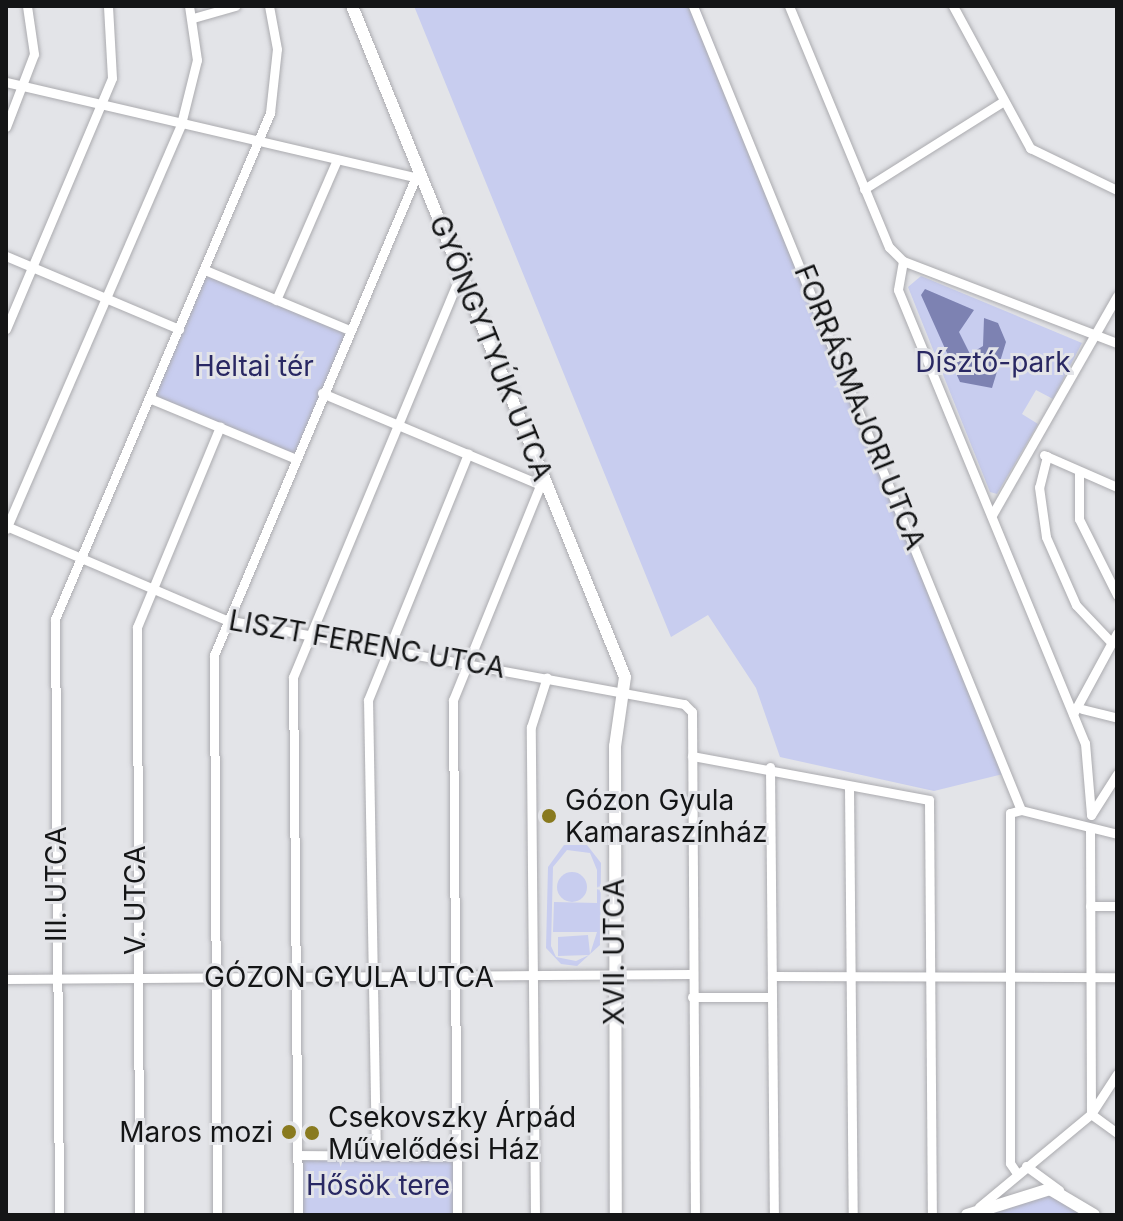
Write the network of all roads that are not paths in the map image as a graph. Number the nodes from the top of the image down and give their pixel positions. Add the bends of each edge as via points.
1 (27, 6) edge
2 (108, 6) edge
3 (189, 6) edge
4 (235, 6) edge
5 (269, 6) edge
6 (352, 6) edge
7 (693, 6) edge
8 (789, 6) edge
9 (953, 6) edge
10 (193, 18) junction
11 (6, 82) edge
12 (23, 87) junction
13 (1004, 101) junction
14 (102, 104) junction
15 (181, 124) junction
16 (6, 127) edge
17 (260, 142) junction
18 (337, 160) junction
19 (419, 178) junction
20 (864, 189) junction
21 (1117, 190) edge
22 (6, 256) edge
23 (903, 261) junction
24 (33, 267) junction
25 (205, 270) junction
26 (462, 271) junction
27 (1117, 296) edge
28 (106, 299) junction
29 (276, 300) junction
30 (6, 329) edge
31 (179, 329) junction
32 (349, 330) junction
33 (1096, 334) junction
34 (1117, 343) edge
35 (322, 393) junction
36 (149, 398) junction
37 (398, 424) junction
38 (220, 427) junction
39 (1035, 449) junction
40 (468, 454) junction
41 (1047, 456) junction
42 (294, 458) junction
43 (1079, 473) junction
44 (543, 486) junction
45 (1117, 487) edge
46 (992, 515) junction
47 (6, 527) edge
48 (80, 557) junction
49 (153, 588) junction
50 (1117, 595) edge
51 (226, 620) junction
52 (309, 634) junction
53 (1113, 637) edge
54 (386, 648) junction
55 (467, 663) junction
56 (547, 677) junction
57 (627, 691) junction
58 (1078, 712) junction
59 (1117, 718) edge
60 (692, 756) junction
61 (770, 767) junction
62 (1117, 774) edge
63 (849, 787) junction
64 (1021, 810) junction
65 (1090, 830) junction
66 (1117, 834) edge
67 (1090, 906) junction
68 (1117, 906) edge
69 (692, 974) junction
70 (928, 974) junction
71 (614, 975) junction
72 (1010, 975) junction
73 (454, 976) junction
74 (533, 976) junction
75 (772, 976) junction
76 (852, 976) junction
77 (214, 977) junction
78 (374, 977) junction
79 (1089, 977) junction
80 (1117, 977) edge
81 (135, 978) junction
82 (296, 978) junction
83 (6, 979) edge
84 (57, 979) junction
85 (692, 997) junction
86 (772, 997) junction
87 (1117, 1074) edge
88 (1091, 1114) junction
89 (1117, 1133) edge
90 (298, 1155) junction
91 (376, 1156) junction
92 (458, 1156) junction
93 (1026, 1166) junction
94 (1016, 1172) junction
95 (1060, 1191) junction
96 (979, 1207) junction
97 (59, 1215) edge
98 (139, 1215) edge
99 (217, 1215) edge
100 (298, 1215) edge
101 (457, 1215) edge
102 (535, 1215) edge
103 (616, 1215) edge
104 (695, 1215) edge
105 (774, 1215) edge
106 (853, 1215) edge
107 (932, 1215) edge
108 (967, 1215) edge
109 (1094, 1215) edge

1 - 12 street via 34,54
2 - 14 street via 116,58
3 - 10 street
4 - 10 street
5 - 17 street, III. UTCA via 276,85
6 - 19 street, GYÖNGYTYÚK UTCA
7 - 64 street, FORRÁSMAJORI UTCA
8 - 20 street
9 - 13 street
10 - 15 street via 197,60
11 - 12 street
12 - 14 street
12 - 16 street
13 - 20 street
13 - 21 street via 1039,156
14 - 15 street
14 - 24 street
15 - 17 street
15 - 28 street
17 - 18 street
17 - 25 street, III. UTCA
18 - 19 street
18 - 29 street
19 - 26 street, GYÖNGYTYÚK UTCA
19 - 32 street
20 - 23 street via 889,247
22 - 24 street
23 - 33 street
23 - 46 street via 898,290
24 - 28 street
24 - 30 street
25 - 29 street
25 - 31 street, III. UTCA
26 - 37 street
26 - 44 street, GYÖNGYTYÚK UTCA
27 - 33 street
28 - 31 street
28 - 47 street
29 - 32 street
31 - 36 street, III. UTCA
32 - 35 street
33 - 34 street
33 - 39 street
35 - 37 street
35 - 42 street
36 - 38 street
36 - 48 street, III. UTCA
37 - 40 street
37 - 52 street
38 - 42 street
38 - 49 street, V. UTCA
39 - 41 street
39 - 46 street
40 - 44 street
40 - 54 street
41 - 43 street
41 - 53 street via 1039,487 1046,537 1076,605
42 - 51 street
43 - 45 street
43 - 50 street via 1079,519
44 - 55 street
44 - 57 street, GYÖNGYTYÚK UTCA
46 - 58 street
47 - 48 street, LISZT FERENC UTCA
48 - 49 street, LISZT FERENC UTCA
48 - 84 street, III. UTCA via 55,619
49 - 51 street, LISZT FERENC UTCA
49 - 81 street, V. UTCA via 137,627
51 - 52 street, LISZT FERENC UTCA
51 - 77 street via 212,674
52 - 54 street, LISZT FERENC UTCA
52 - 82 street via 293,677
53 - 58 street
54 - 55 street, LISZT FERENC UTCA
54 - 78 street via 368,700
55 - 56 street, LISZT FERENC UTCA
55 - 73 street via 453,700
56 - 57 street, LISZT FERENC UTCA
56 - 74 street via 531,727
57 - 60 street, LISZT FERENC UTCA via 692,712
57 - 71 street, XVII. UTCA via 615,746
58 - 59 street
58 - 62 street via 1091,815
60 - 61 street
60 - 69 street
61 - 63 street
61 - 75 street
63 - 70 street via 929,800
63 - 76 street
64 - 65 street
64 - 72 street via 1010,813
65 - 66 street
65 - 67 street
67 - 68 street
67 - 79 street
69 - 71 street, GÓZON GYULA UTCA
69 - 85 street
70 - 72 street
70 - 76 street
70 - 107 street
71 - 74 street, GÓZON GYULA UTCA
71 - 103 street, XVII. UTCA
72 - 79 street
72 - 94 street via 1010,1163
73 - 74 street, GÓZON GYULA UTCA
73 - 78 street, GÓZON GYULA UTCA
73 - 92 street
74 - 102 street
75 - 76 street
75 - 86 street
76 - 106 street
77 - 81 street, GÓZON GYULA UTCA
77 - 82 street, GÓZON GYULA UTCA
77 - 99 street
78 - 82 street, GÓZON GYULA UTCA
78 - 91 street
79 - 80 street
79 - 88 street
81 - 84 street, GÓZON GYULA UTCA
81 - 98 street, V. UTCA
82 - 90 street
83 - 84 street, GÓZON GYULA UTCA
84 - 97 street, III. UTCA
85 - 86 street
85 - 104 street
86 - 105 street
87 - 88 street
88 - 89 street
88 - 93 street
90 - 91 street
90 - 100 street
91 - 92 street
92 - 101 street
93 - 94 street
93 - 95 street
94 - 96 street
95 - 96 street
95 - 109 street
96 - 108 street

